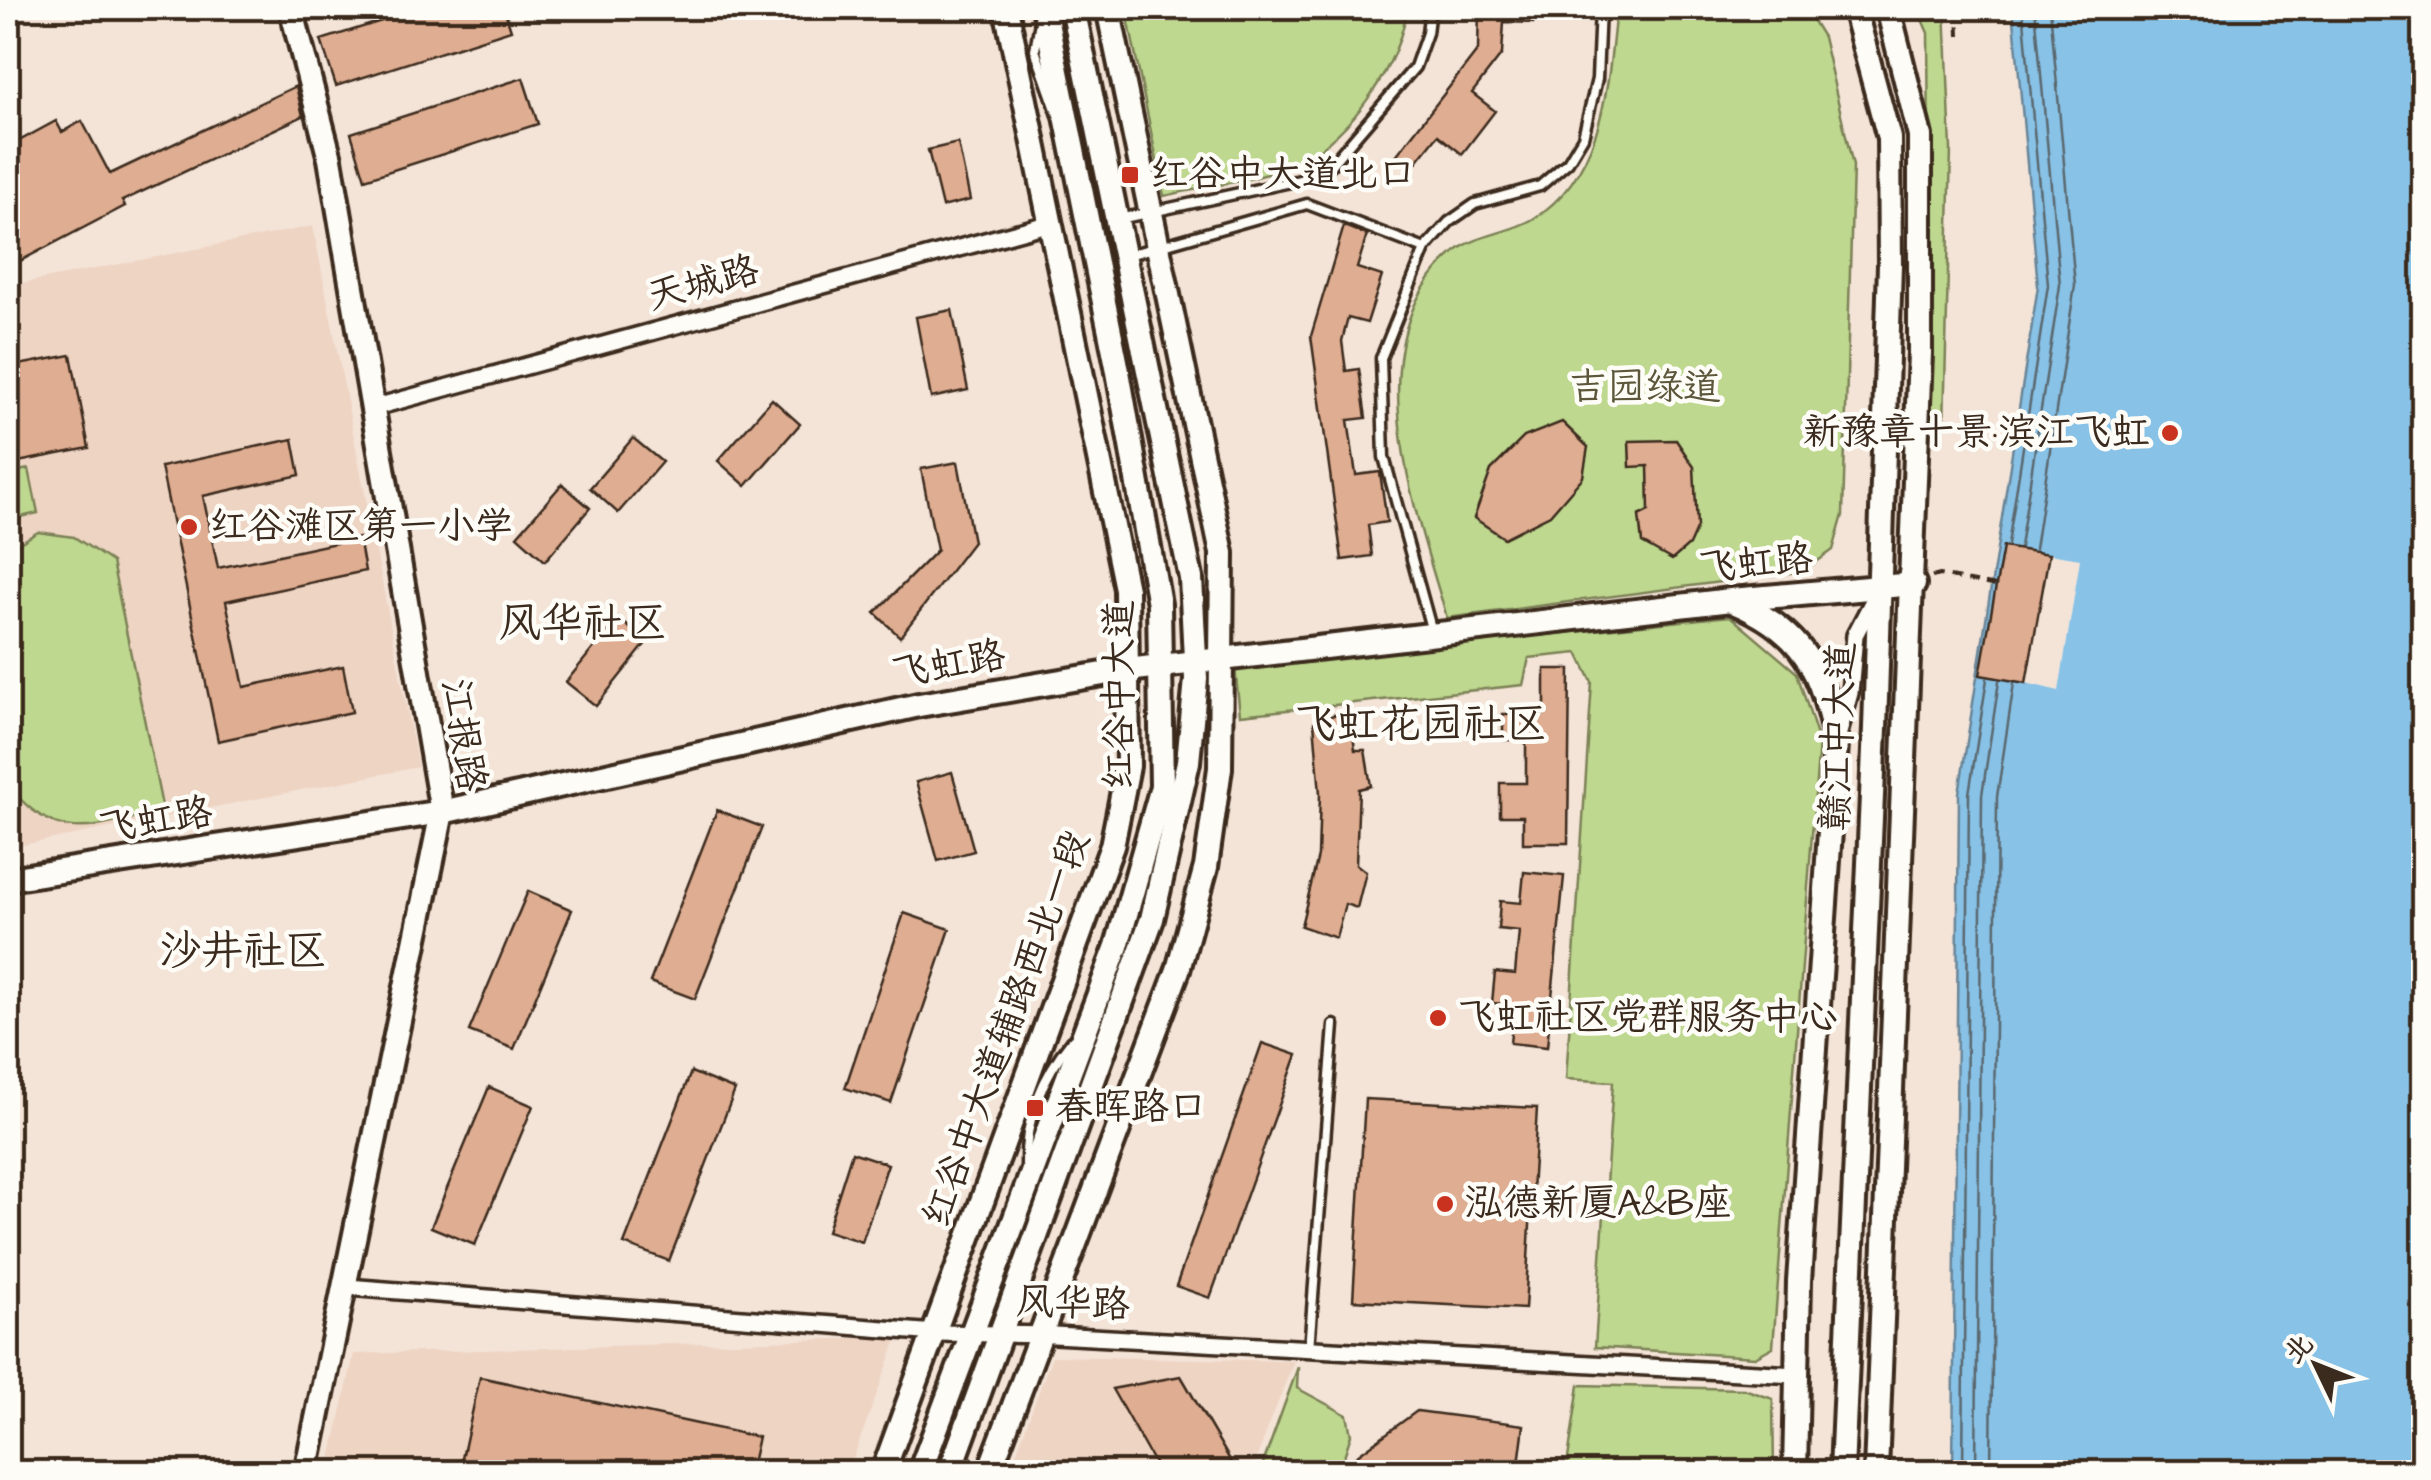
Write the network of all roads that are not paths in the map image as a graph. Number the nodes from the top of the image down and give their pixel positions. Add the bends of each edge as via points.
1 (291, 8) edge
2 (1006, 8) edge
3 (1043, 8) edge
4 (1073, 8) edge
5 (1108, 8) edge
6 (1430, 8) edge
7 (1600, 8) edge
8 (1854, 8) edge
9 (1888, 8) edge
10 (1300, 180) junction
11 (1307, 204) junction
12 (1151, 213) junction
13 (1117, 220) junction
14 (1051, 224) junction
15 (1158, 246) junction
16 (1425, 249) junction
17 (1124, 256) junction
18 (372, 408) junction
19 (1914, 584) junction
20 (1879, 588) junction
21 (1731, 600) junction
22 (1432, 634) junction
23 (1222, 658) junction
24 (1195, 662) junction
25 (1163, 665) junction
26 (1127, 670) junction
27 (1836, 744) junction
28 (442, 812) junction
29 (8, 879) edge
30 (1076, 946) junction
31 (1090, 1018) junction
32 (1334, 1024) dead end
33 (347, 1287) junction
34 (936, 1332) junction
35 (972, 1334) junction
36 (1002, 1334) junction
37 (1041, 1334) junction
38 (1309, 1348) junction
39 (1797, 1375) junction
40 (306, 1472) edge
41 (883, 1472) edge
42 (920, 1472) edge
43 (950, 1472) edge
44 (989, 1472) edge
45 (1795, 1472) edge
46 (1842, 1472) edge
47 (1876, 1472) edge

1 - 18 street, 江报路 via 330,159
2 - 14 street, 红谷中大道辅路西北一段
3 - 25 street, 红谷中大道 via 1157,594
4 - 13 street, 红谷中大道
5 - 12 street
6 - 10 lane via 1415,67 1330,166
7 - 16 lane via 1597,79 1584,137 1568,162 1540,186 1475,204
8 - 20 street, 赣江中大道 via 1888,138
9 - 19 street, 赣江中大道 via 1920,136
10 - 11 lane
10 - 12 lane
11 - 15 lane
11 - 16 lane
12 - 13 lane
12 - 15 street
13 - 17 street, 红谷中大道
14 - 18 street, 天城路
14 - 26 street, 红谷中大道辅路西北一段 via 1126,589
15 - 17 lane
15 - 23 street via 1222,552
16 - 22 lane via 1381,358 1384,457
17 - 24 street, 红谷中大道 via 1191,578
18 - 28 street, 江报路
19 - 20 street, 飞虹路
19 - 47 street, 赣江中大道
20 - 21 street, 飞虹路
20 - 27 street via 1856,635
20 - 46 street, 赣江中大道
21 - 22 street, 飞虹路
21 - 27 street via 1764,614 1802,647 1818,675
22 - 23 street, 飞虹路
23 - 24 street, 飞虹路
23 - 37 street via 1220,768 1202,884 1178,970
24 - 25 street, 飞虹路
24 - 36 street, 红谷中大道 via 1188,762 1152,919
25 - 26 street, 飞虹路
25 - 31 street, 红谷中大道 via 1162,787
26 - 28 street, 飞虹路 via 918,704
26 - 30 street, 红谷中大道辅路西北一段 via 1128,766 1112,846
27 - 39 street
28 - 29 street, 飞虹路
28 - 33 street, 江报路
30 - 31 street
30 - 34 street, 红谷中大道辅路西北一段
31 - 35 street, 红谷中大道
32 - 38 lane
33 - 34 street, 风华路
33 - 40 street, 江报路
34 - 35 street, 风华路
34 - 41 street, 红谷中大道辅路西北一段
35 - 36 street, 风华路
35 - 42 street, 红谷中大道
36 - 37 street, 风华路
36 - 43 street, 红谷中大道
37 - 38 street, 风华路
37 - 44 street
38 - 39 street, 风华路
39 - 45 street

